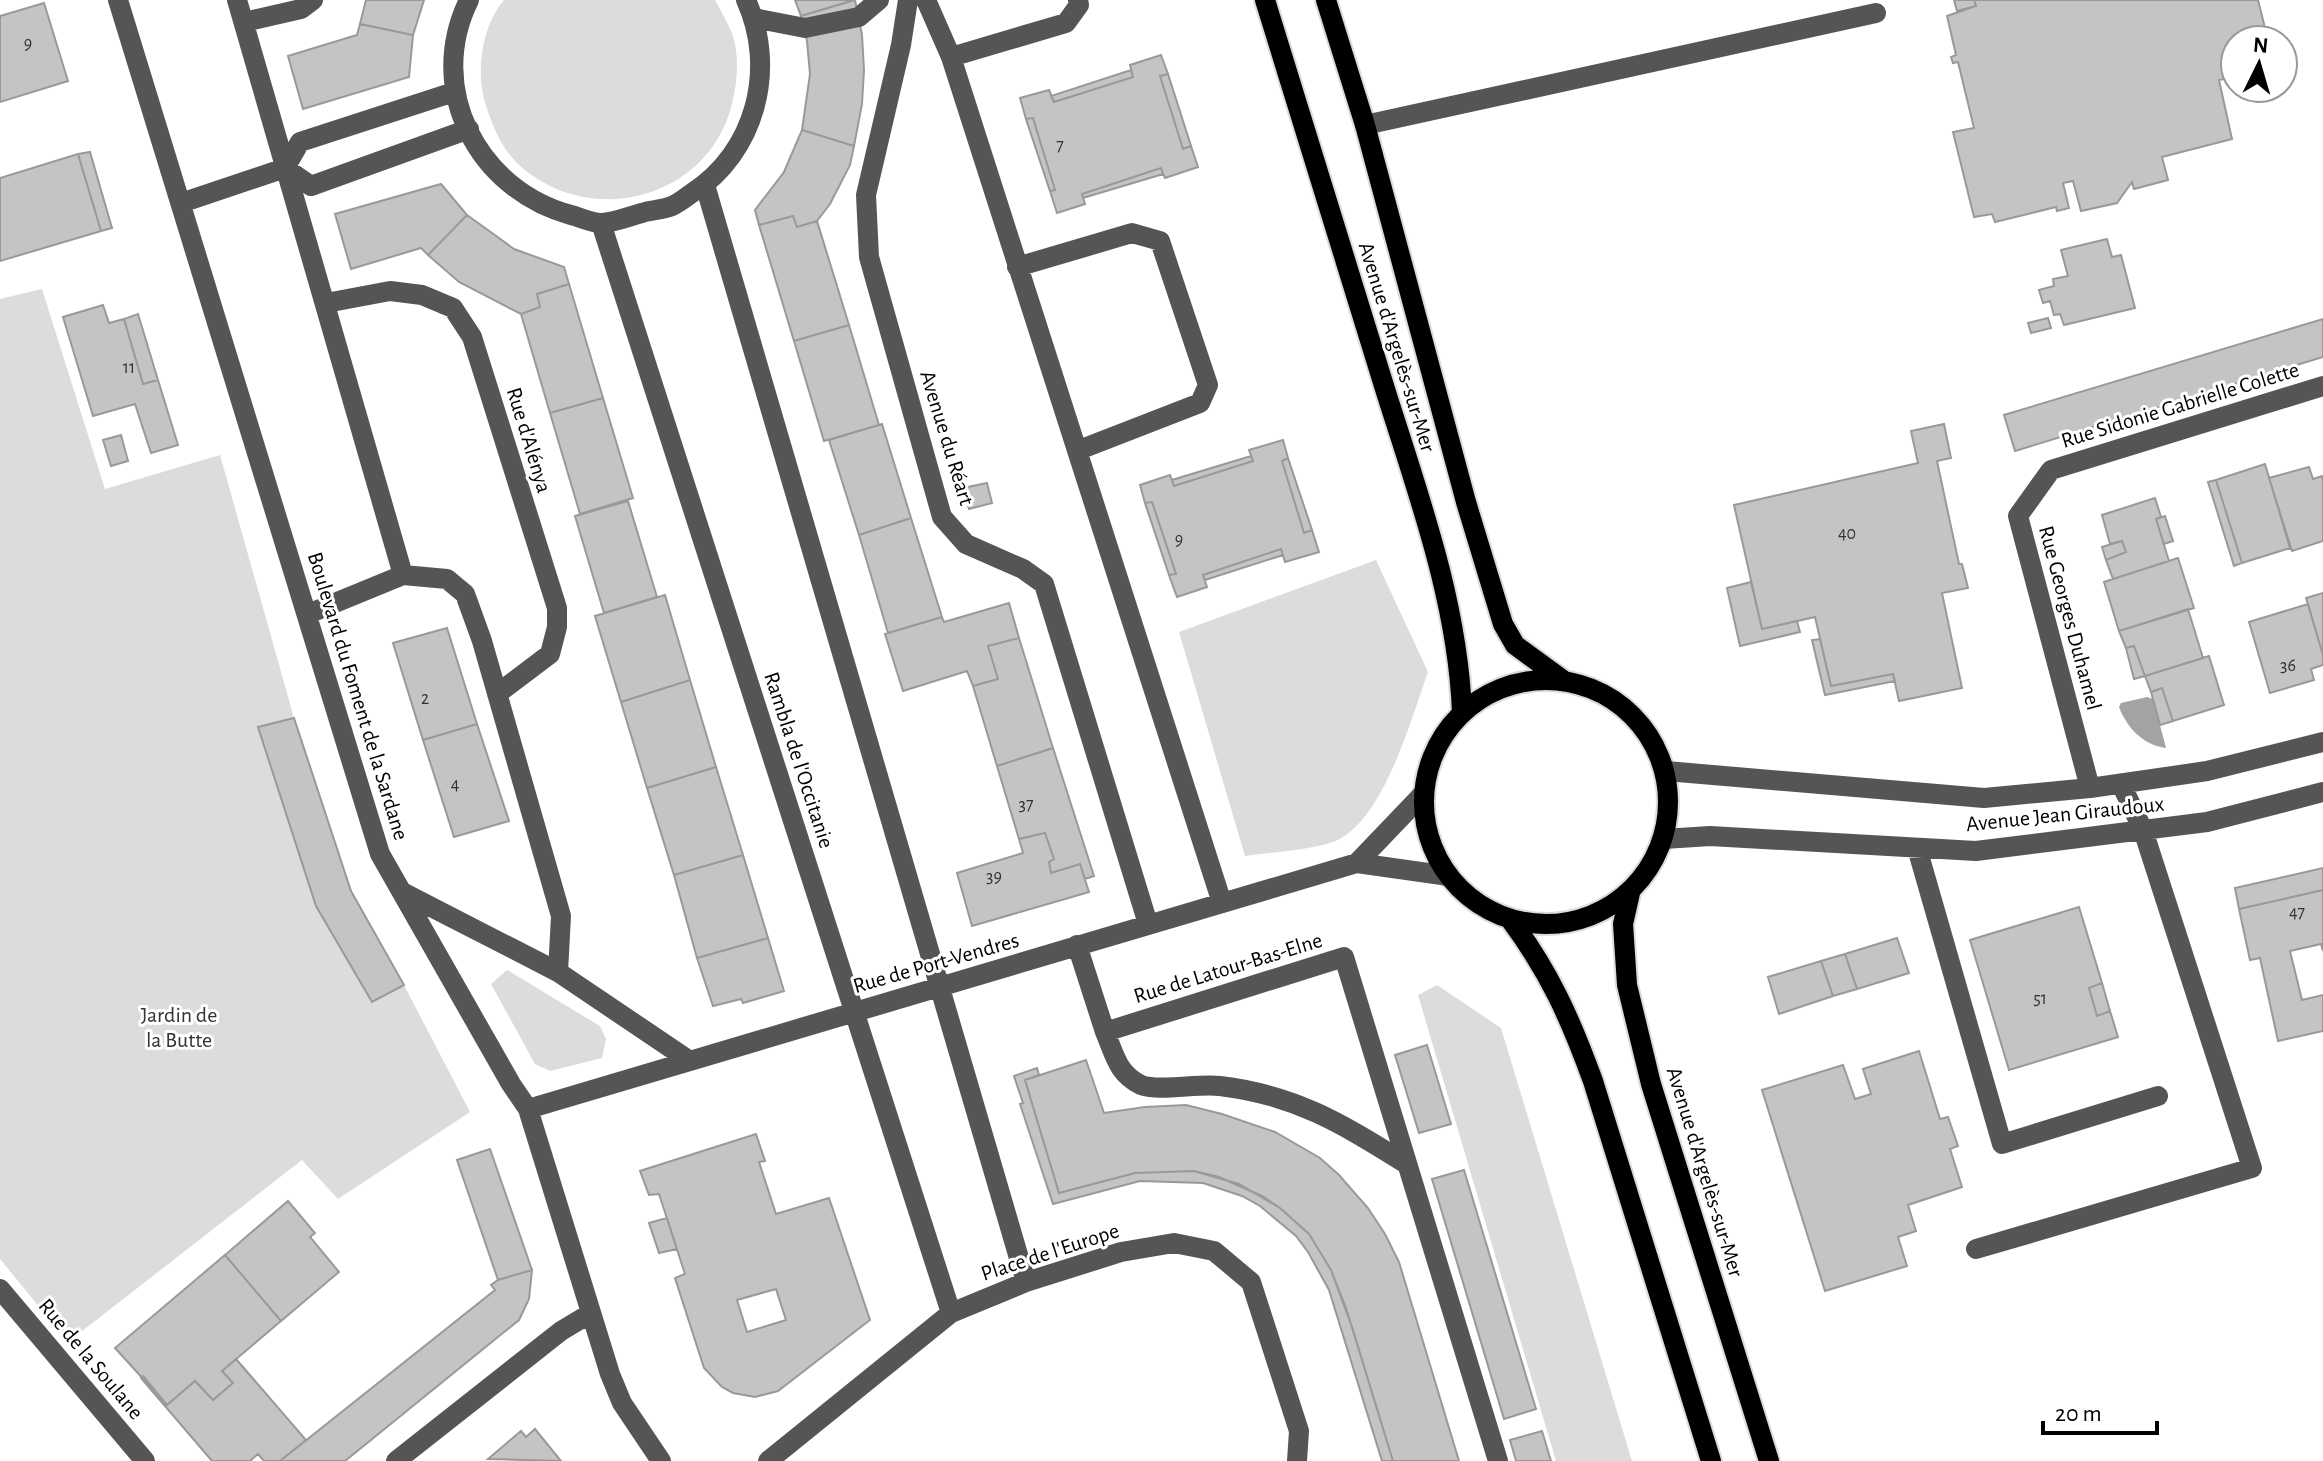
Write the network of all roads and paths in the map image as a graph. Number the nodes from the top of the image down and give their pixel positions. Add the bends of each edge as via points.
1 (118, 0) edge
2 (237, 0) edge
3 (313, 0) edge
4 (469, 0) edge
5 (879, 0) edge
6 (908, 0) edge
7 (926, 0) edge
8 (1078, 0) edge
9 (1265, 0) edge
10 (1326, 0) edge
11 (750, 9) edge
12 (1876, 13) dead end
13 (244, 22) junction
14 (951, 57) junction
15 (454, 92) junction
16 (1365, 125) junction
17 (469, 129) junction
18 (285, 168) junction
19 (705, 185) junction
20 (181, 203) junction
21 (601, 223) junction
22 (1017, 267) junction
23 (326, 303) junction
24 (2323, 386) edge
25 (1079, 450) junction
26 (2051, 470) joint
27 (403, 575) junction
28 (308, 614) junction
29 (1563, 680) junction
30 (497, 694) junction
31 (1462, 713) junction
32 (2323, 742) edge
33 (1666, 771) junction
34 (2121, 784) junction
35 (2090, 788) junction
36 (2323, 792) edge
37 (1423, 794) junction
38 (2143, 830) junction
39 (1664, 839) junction
40 (1917, 848) junction
41 (1357, 863) junction
42 (1449, 876) junction
43 (404, 892) junction
44 (1630, 893) junction
45 (1222, 903) junction
46 (1510, 919) junction
47 (1148, 924) junction
48 (1077, 945) junction
49 (558, 972) junction
50 (940, 987) junction
51 (854, 1012) junction
52 (1105, 1032) junction
53 (690, 1061) junction
54 (2158, 1096) dead end
55 (528, 1109) junction
56 (1405, 1163) junction
57 (1976, 1249) dead end
58 (1026, 1282) junction
59 (0, 1289) edge
60 (591, 1313) junction
61 (951, 1313) junction
62 (145, 1461) edge
63 (396, 1461) edge
64 (661, 1461) edge
65 (768, 1461) edge
66 (1297, 1461) edge
67 (1498, 1461) edge
68 (1711, 1461) edge
69 (1769, 1461) edge

1 - 20 street, Boulevard du Foment de la Sardane
2 - 13 street
3 - 13 street via 301,9
4 - 15 street via 453,58
5 - 11 street via 859,17 805,28
6 - 47 street, Avenue du Réart via 866,195 869,257 942,517 966,544 1044,584
7 - 14 street
8 - 14 street via 1066,23
9 - 31 main road, Avenue d'Argelès-sur-Mer via 1423,510 1460,667
10 - 16 main road, Avenue d'Argelès-sur-Mer
11 - 19 street via 760,45 760,88 746,134
12 - 16 street
13 - 18 street
14 - 22 street
15 - 17 street
15 - 18 street via 300,142
16 - 29 main road, Avenue d'Argelès-sur-Mer via 1503,624 1515,645
17 - 18 street via 311,186
17 - 21 street via 478,151 509,184 549,209
18 - 20 street
18 - 23 street
19 - 21 street via 672,206
19 - 50 street
20 - 28 street, Boulevard du Foment de la Sardane
21 - 51 street, Rambla de l'Occitanie
22 - 25 street
22 - 25 street via 1132,233 1160,241 1208,385 1200,403
23 - 27 street
23 - 30 street, Rue d'Alénya via 390,291 422,295 453,308 472,337 557,608 550,654
24 - 26 street, Rue Sidonie Gabrielle Colette
25 - 45 street
26 - 35 street, Rue Georges Duhamel via 2018,516
27 - 28 street
27 - 30 street via 447,579 465,594
28 - 43 street, Boulevard du Foment de la Sardane via 380,854
29 - 31 main road via 1503,688
29 - 33 main road via 1602,692 1630,712 1653,739
30 - 49 street via 561,916
31 - 37 main road via 1429,764
32 - 34 street, Avenue Jean Giraudoux via 2207,771
33 - 35 street, Avenue Jean Giraudoux via 1984,798
33 - 39 main road via 1670,805
34 - 35 street, Avenue Jean Giraudoux
34 - 38 street
36 - 38 street, Avenue Jean Giraudoux via 2207,822
37 - 41 street, Rue de Port-Vendres
37 - 42 main road via 1425,823
38 - 40 street, Avenue Jean Giraudoux via 1976,851
38 - 57 street via 2252,1168
39 - 40 street, Avenue Jean Giraudoux via 1710,836
39 - 44 main road
40 - 54 street via 2002,1144
41 - 42 street, Rue de Port-Vendres
41 - 45 street, Rue de Port-Vendres
42 - 46 main road via 1476,902
43 - 49 street
43 - 55 street, Boulevard du Foment de la Sardane
44 - 46 main road via 1573,922 1541,925
44 - 69 main road, Avenue d'Argelès-sur-Mer via 1623,924 1627,985 1651,1084
45 - 47 street, Rue de Port-Vendres
46 - 68 main road via 1548,975 1574,1030
47 - 48 street, Rue de Port-Vendres
48 - 50 street, Rue de Port-Vendres
48 - 52 street
49 - 53 street
50 - 51 street, Rue de Port-Vendres
50 - 58 street
51 - 53 street, Rue de Port-Vendres
51 - 61 street, Rambla de l'Occitanie
52 - 56 street via 1122,1074 1145,1087 1218,1085 1280,1096 1337,1121
52 - 56 street, Rue de Latour-Bas-Elne via 1344,957
53 - 55 street, Rue de Port-Vendres
55 - 60 street, Boulevard du Foment de la Sardane
56 - 67 street, Rue de Latour-Bas-Elne
58 - 61 street, Place de l'Europe
58 - 66 street, Place de l'Europe via 1121,1252 1174,1243 1214,1251 1251,1282 1299,1431
59 - 62 street, Rue de la Soulane
60 - 63 street
60 - 64 street, Boulevard du Foment de la Sardane via 622,1403
61 - 65 street, Place de l'Europe

